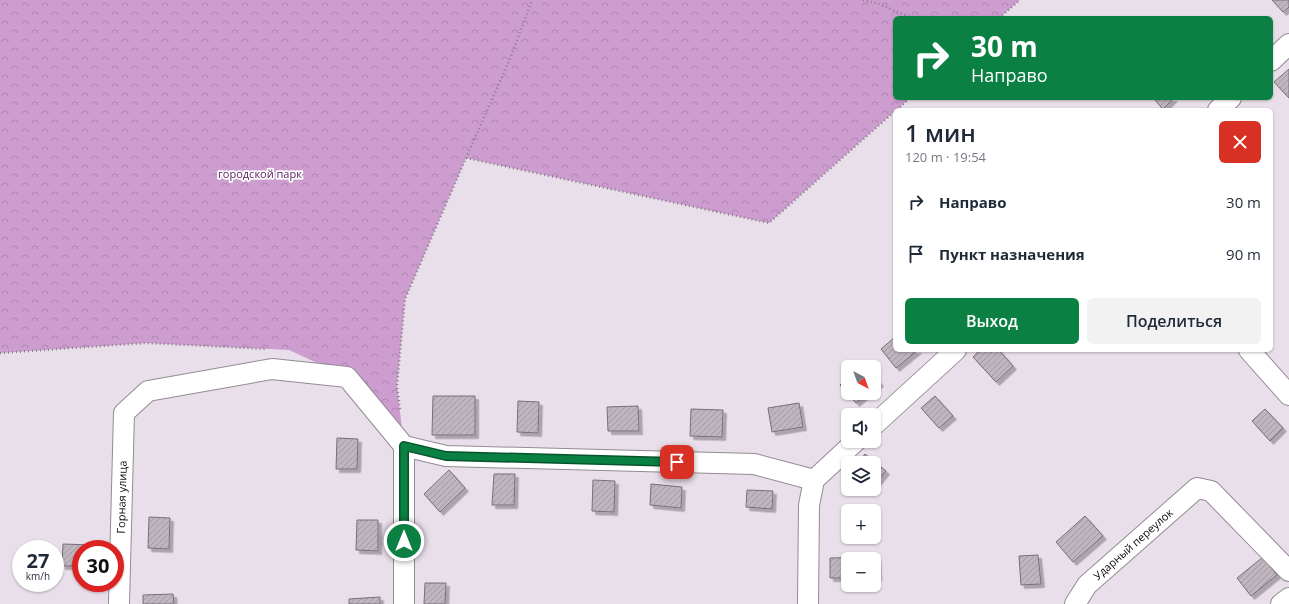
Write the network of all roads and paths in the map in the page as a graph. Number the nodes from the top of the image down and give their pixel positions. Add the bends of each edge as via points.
1 (532, 0) edge
2 (863, 0) edge
3 (1020, 0) edge
4 (907, 16) edge
5 (1001, 16) edge
6 (1289, 44) edge
7 (1273, 59) edge
8 (908, 100) edge
9 (1229, 100) edge
10 (899, 108) edge
11 (1220, 108) edge
12 (893, 114) edge
13 (466, 158) junction
14 (273, 349) dead end
15 (954, 352) edge
16 (1251, 352) edge
17 (0, 353) edge
18 (1289, 395) edge
19 (401, 416) dead end
20 (881, 419) edge
21 (404, 446) junction
22 (848, 448) edge
23 (814, 480) junction
24 (1289, 571) edge
25 (1289, 598) edge
26 (119, 604) edge
27 (404, 604) edge
28 (808, 604) edge
29 (1075, 604) edge
30 (1281, 604) edge

1 - 13 path via 510,59
2 - 4 path
3 - 5 path
6 - 7 street
8 - 10 path
9 - 11 street
12 - 13 path via 769,223
13 - 19 path via 405,299 397,386
14 - 17 path via 146,343
15 - 20 street
16 - 18 street
21 - 23 street via 446,456 754,464
21 - 26 street, Горная улица via 348,377 272,369 148,391 124,413
21 - 27 street
22 - 23 street
23 - 28 street via 809,505
24 - 29 street, Ударный переулок via 1211,491 1196,488 1087,585
25 - 30 street

